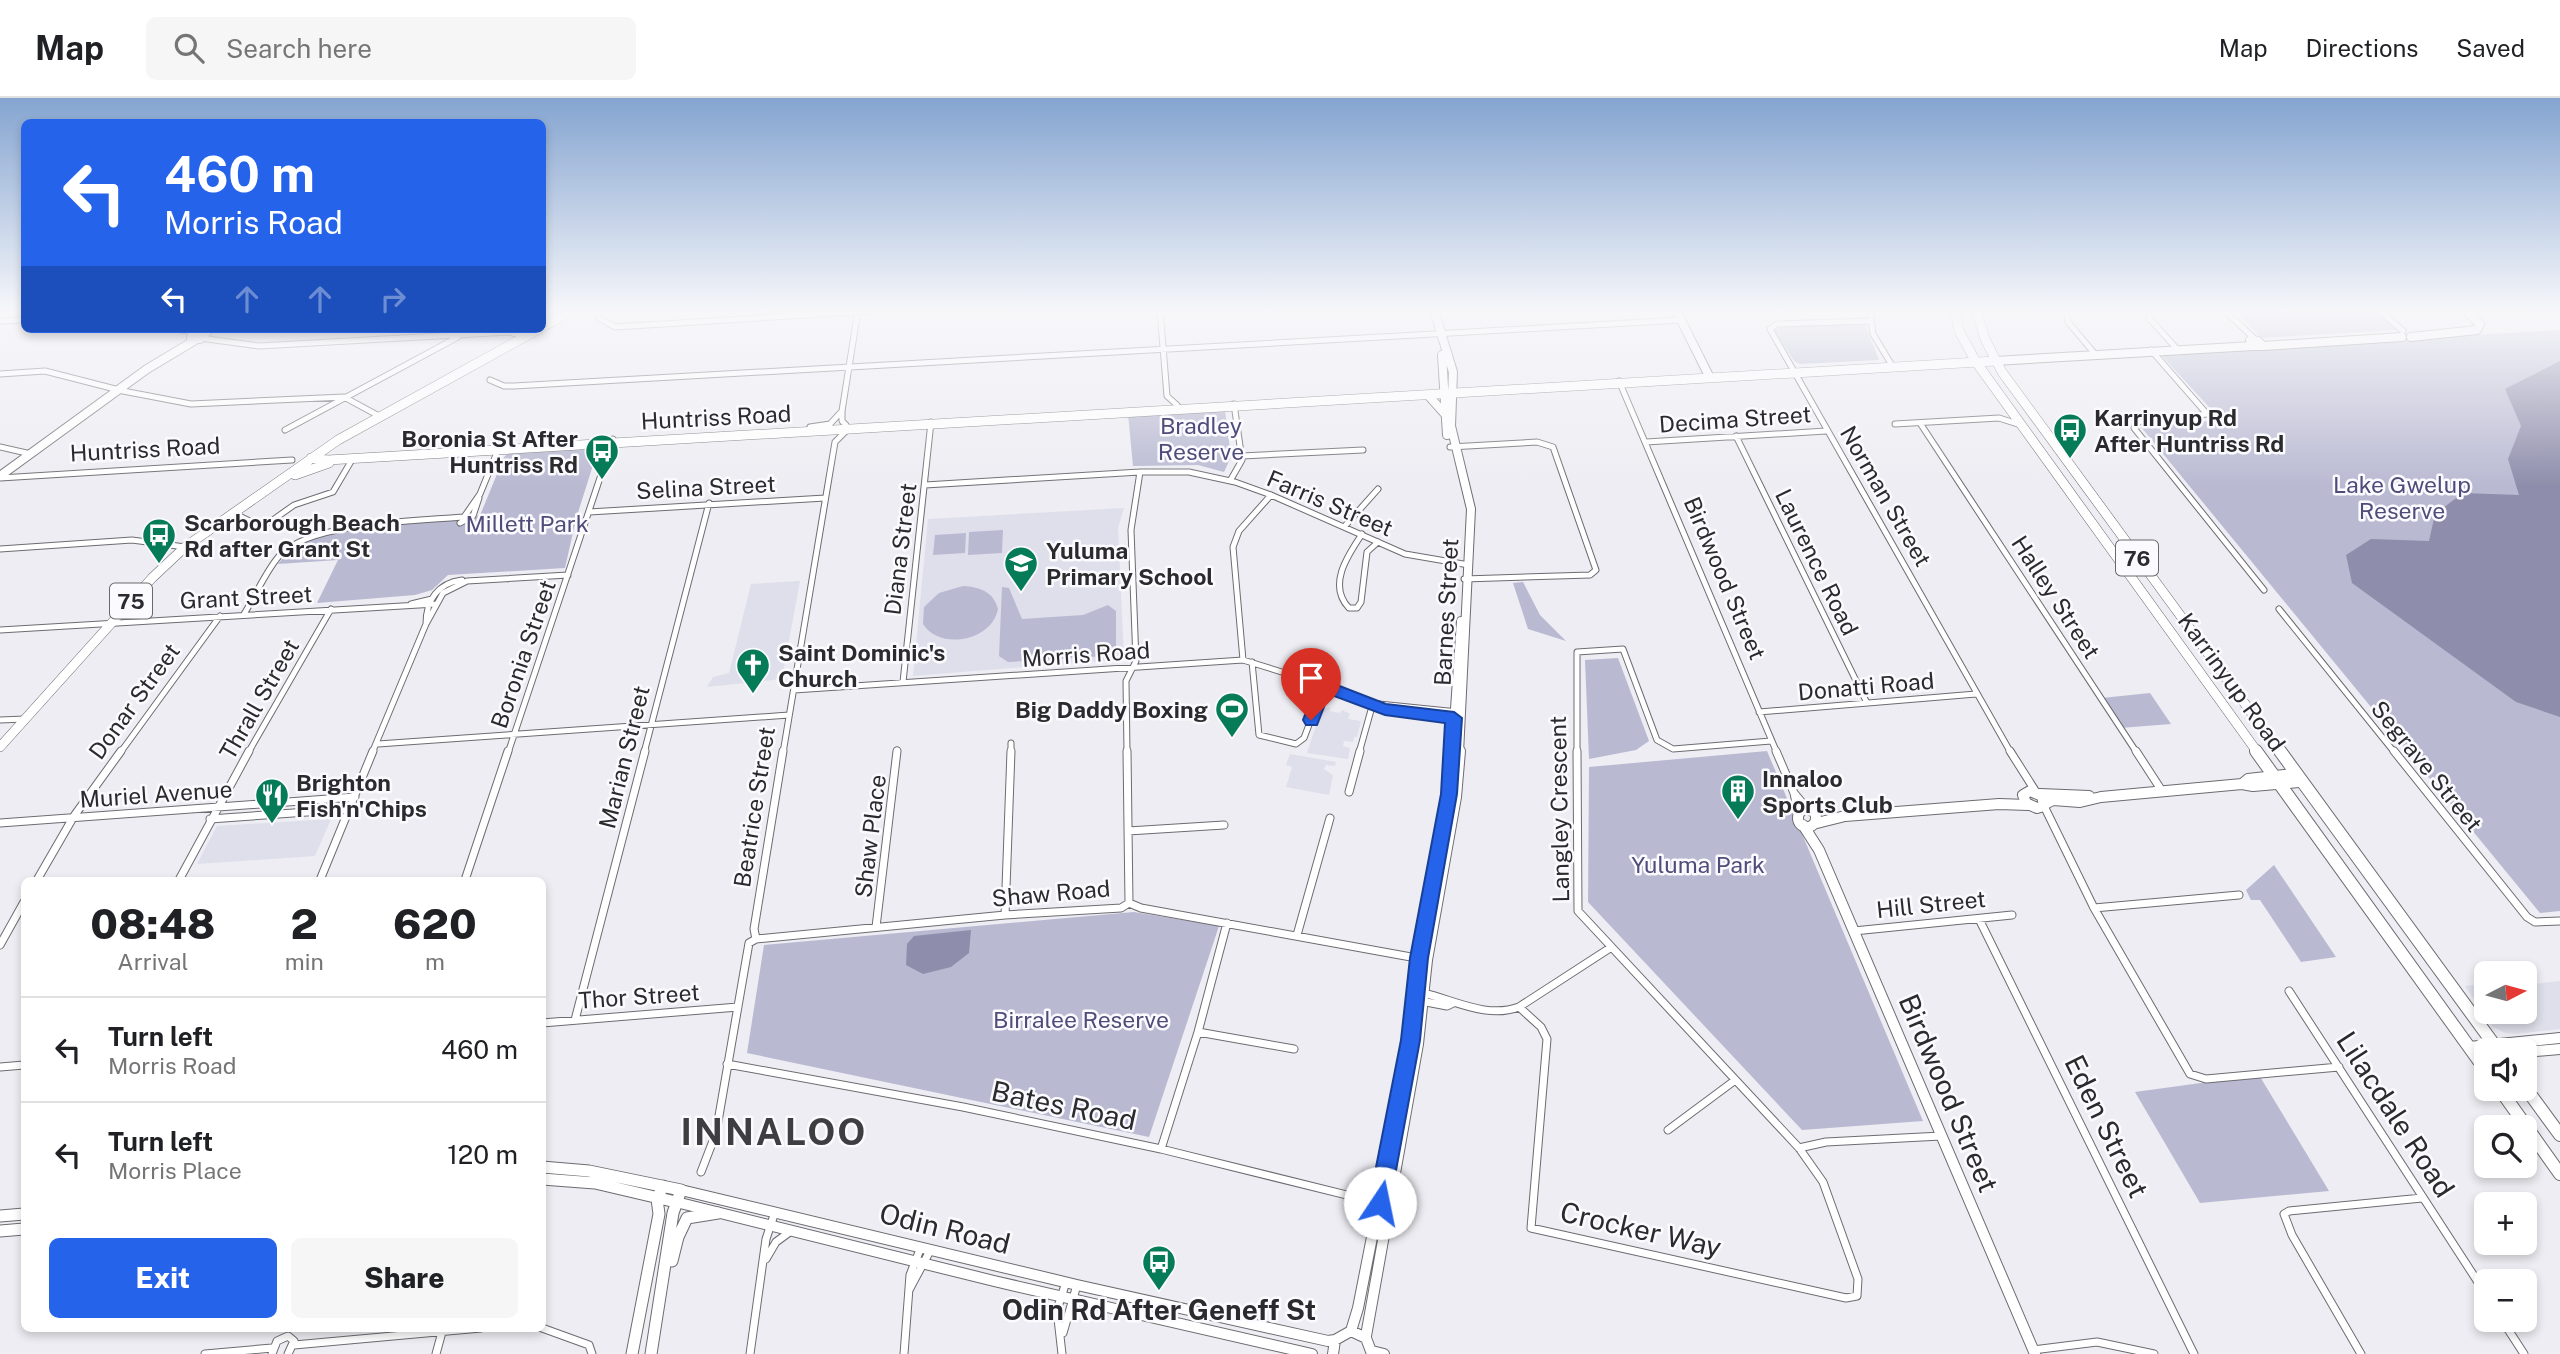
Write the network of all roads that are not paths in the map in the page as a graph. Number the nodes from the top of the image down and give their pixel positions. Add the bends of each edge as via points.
1 (151, 369) edge
2 (400, 369) edge
3 (466, 369) edge
4 (791, 369) edge
5 (848, 369) edge
6 (1165, 369) edge
7 (1445, 369) edge
8 (1705, 369) edge
9 (1822, 369) edge
10 (1981, 369) edge
11 (2001, 369) edge
12 (2167, 369) edge
13 (1794, 370) junction
14 (0, 374) edge
15 (1709, 376) junction
16 (490, 380) dead end
17 (1619, 381) junction
18 (121, 390) junction
19 (1449, 391) junction
20 (1428, 395) junction
21 (348, 398) junction
22 (1234, 404) junction
23 (1177, 405) junction
24 (2010, 406) junction
25 (842, 411) junction
26 (1444, 413) junction
27 (379, 416) junction
28 (1999, 418) junction
29 (931, 422) junction
30 (1920, 423) junction
31 (1895, 424) dead end
32 (810, 427) junction
33 (847, 427) junction
34 (2024, 427) junction
35 (285, 430) dead end
36 (829, 430) junction
37 (1826, 431) junction
38 (1736, 436) junction
39 (612, 440) junction
40 (835, 442) junction
41 (1646, 443) junction
42 (0, 447) edge
43 (499, 447) junction
44 (1453, 447) junction
45 (1363, 450) dead end
46 (30, 454) junction
47 (318, 456) junction
48 (1242, 456) junction
49 (353, 458) junction
50 (343, 459) junction
51 (292, 460) dead end
52 (2071, 468) junction
53 (2053, 469) junction
54 (1140, 471) junction
55 (295, 474) junction
56 (1, 479) edge
57 (284, 479) junction
58 (1230, 481) junction
59 (925, 485) junction
60 (1378, 489) dead end
61 (1271, 495) junction
62 (825, 498) junction
63 (709, 503) junction
64 (589, 512) junction
65 (233, 513) junction
66 (1344, 527) junction
67 (1362, 534) junction
68 (1378, 542) junction
69 (185, 547) junction
70 (0, 549) edge
71 (1467, 565) junction
72 (568, 575) junction
73 (1466, 579) junction
74 (2264, 590) dead end
75 (434, 602) junction
76 (331, 609) junction
77 (2279, 610) dead end
78 (244, 614) junction
79 (219, 616) junction
80 (113, 622) junction
81 (0, 631) edge
82 (1243, 660) junction
83 (1252, 662) junction
84 (1130, 669) junction
85 (903, 682) junction
86 (1324, 685) junction
87 (794, 690) junction
88 (1976, 694) junction
89 (1373, 703) junction
90 (1867, 703) junction
91 (1759, 712) junction
92 (789, 715) junction
93 (1457, 715) junction
94 (25, 719) junction
95 (0, 720) edge
96 (650, 724) junction
97 (514, 734) junction
98 (1771, 741) junction
99 (1011, 743) dead end
100 (377, 744) junction
101 (0, 747) edge
102 (897, 750) dead end
103 (2021, 771) junction
104 (2296, 778) junction
105 (2276, 780) junction
106 (2162, 791) junction
107 (1349, 792) dead end
108 (1794, 793) junction
109 (2038, 793) junction
110 (2024, 794) junction
111 (355, 797) junction
112 (2101, 797) junction
113 (1999, 804) junction
114 (2038, 805) junction
115 (216, 808) junction
116 (350, 809) junction
117 (1798, 813) junction
118 (74, 816) junction
119 (1329, 818) dead end
120 (1814, 818) junction
121 (210, 819) junction
122 (0, 823) edge
123 (1224, 825) dead end
124 (1803, 825) junction
125 (1128, 831) junction
126 (1819, 850) junction
127 (39, 877) edge
128 (181, 877) edge
129 (321, 877) edge
130 (466, 877) edge
131 (2239, 895) dead end
132 (1129, 903) junction
133 (21, 907) edge
134 (2094, 908) junction
135 (1005, 915) junction
136 (2012, 915) dead end
137 (1979, 919) junction
138 (2560, 921) edge
139 (2535, 922) junction
140 (1227, 923) junction
141 (876, 927) junction
142 (1854, 931) junction
143 (2534, 931) dead end
144 (1297, 935) junction
145 (756, 939) junction
146 (0, 945) edge
147 (1610, 948) junction
148 (1423, 959) junction
149 (2289, 991) dead end
150 (1419, 997) junction
151 (738, 1007) junction
152 (1519, 1007) junction
153 (575, 1020) junction
154 (546, 1023) edge
155 (1198, 1032) junction
156 (2489, 1038) edge
157 (2560, 1038) edge
158 (2537, 1041) edge
159 (1294, 1049) dead end
160 (2560, 1049) edge
161 (2474, 1050) edge
162 (2537, 1051) edge
163 (727, 1064) junction
164 (21, 1065) edge
165 (0, 1067) edge
166 (2339, 1067) junction
167 (1734, 1082) junction
168 (2508, 1101) edge
169 (2535, 1101) edge
170 (1668, 1130) dead end
171 (2560, 1135) edge
172 (1941, 1136) junction
173 (1799, 1148) junction
174 (1161, 1149) junction
175 (546, 1167) edge
176 (701, 1172) dead end
177 (2560, 1174) edge
178 (546, 1179) edge
179 (663, 1186) junction
180 (678, 1196) junction
181 (2422, 1198) junction
182 (657, 1199) junction
183 (1384, 1204) junction
184 (775, 1212) junction
185 (718, 1213) junction
186 (21, 1214) edge
187 (0, 1216) edge
188 (797, 1217) junction
189 (769, 1226) junction
190 (21, 1229) edge
191 (0, 1231) edge
192 (790, 1231) junction
193 (926, 1248) junction
194 (765, 1260) junction
195 (920, 1261) junction
196 (2474, 1276) edge
197 (1072, 1284) junction
198 (661, 1295) junction
199 (1067, 1297) junction
200 (1846, 1298) joint
201 (546, 1330) edge
202 (1351, 1331) junction
203 (286, 1332) edge
204 (442, 1332) joint
205 (2510, 1332) edge
206 (1366, 1336) junction
207 (1335, 1340) junction
208 (294, 1345) junction
209 (591, 1350) edge
210 (272, 1351) edge
211 (2034, 1352) edge
212 (1376, 1353) edge
213 (205, 1354) edge
214 (288, 1354) edge
215 (436, 1354) edge
216 (632, 1354) edge
217 (651, 1354) edge
218 (750, 1354) edge
219 (904, 1354) edge
220 (1062, 1354) edge
221 (1312, 1354) edge
222 (1333, 1354) edge
223 (2154, 1354) edge
224 (2194, 1354) edge
225 (2361, 1354) edge
226 (2524, 1354) edge

1 - 18 main road
2 - 21 street
3 - 27 main road, 75
4 - 16 street via 514,386
5 - 25 street
6 - 23 street via 1167,396
7 - 19 main road
8 - 15 main road
9 - 13 main road, Huntriss Road
10 - 24 highway, Karrinyup Road / 76
11 - 52 highway, Karrinyup Road / 76
12 - 74 street via 2207,414 2138,422 2134,428
13 - 15 main road, Huntriss Road
13 - 37 street, Norman Street
14 - 18 street via 45,371
15 - 17 main road, Huntriss Road
17 - 19 main road, Huntriss Road
17 - 41 street, Birdwood Street
18 - 21 street via 191,404
18 - 46 main road
19 - 20 main road, Huntriss Road
19 - 22 main road, Huntriss Road
19 - 26 main road, Barnes Street
19 - 44 main road, Barnes Street
20 - 22 main road, Huntriss Road
20 - 26 main road
21 - 27 street
21 - 35 street
22 - 23 main road, Huntriss Road
22 - 29 main road, Huntriss Road
22 - 48 street
23 - 29 main road, Huntriss Road
24 - 28 street
24 - 34 highway, Karrinyup Road / 76
25 - 32 street via 830,424
25 - 33 street
26 - 44 main road, Barnes Street
27 - 47 main road, 75
28 - 30 street
28 - 34 street
29 - 33 main road, Huntriss Road
29 - 59 street, Diana Street
30 - 31 street
30 - 106 street, Halley Street
32 - 33 main road, Huntriss Road
32 - 39 main road, Huntriss Road
33 - 36 main road, Huntriss Road
33 - 40 street
34 - 53 highway, Karrinyup Road / 76
36 - 39 main road, Huntriss Road
36 - 40 street
37 - 38 street, Decima Street
37 - 88 street, Norman Street
38 - 41 street, Decima Street
38 - 90 street, Laurence Road
39 - 43 main road, Huntriss Road
39 - 64 street, Boronia Street
40 - 62 street, Beatrice Street
41 - 91 street, Birdwood Street
42 - 46 street
43 - 47 main road, Huntriss Road
43 - 49 main road, Huntriss Road
43 - 78 street via 471,515 459,523 349,528 308,537 281,554
44 - 71 main road, Barnes Street via 1466,509
44 - 73 street via 1537,442 1553,447 1596,570 1590,575
45 - 48 street
46 - 56 main road
47 - 50 main road, Huntriss Road
47 - 55 main road, 75
47 - 57 main road, 75
48 - 58 street
49 - 50 main road, Huntriss Road
49 - 65 street via 333,492 294,505 270,522 258,524
50 - 55 main road
51 - 56 street, Huntriss Road
52 - 53 highway
52 - 104 highway, Karrinyup Road / 76
53 - 105 highway, Karrinyup Road / 76
54 - 58 street, Farris Street via 1189,472
54 - 59 street, Farris Street
54 - 84 street via 1130,530 1136,661
55 - 57 main road, 75
57 - 65 main road, 75
58 - 61 street, Farris Street
59 - 85 street, Diana Street
60 - 66 street
61 - 66 street, Farris Street
61 - 82 street via 1239,531 1233,547
62 - 63 street, Selina Street
62 - 87 street, Beatrice Street
63 - 64 street, Selina Street
63 - 96 street, Marian Street
64 - 72 street, Boronia Street
65 - 69 main road, 75
66 - 67 street, Farris Street
67 - 68 street, Farris Street
67 - 68 street via 1338,576 1343,604 1349,608 1357,608 1362,601 1367,552
68 - 71 street, Farris Street via 1423,559
69 - 70 street via 132,540
69 - 80 main road, 75
71 - 73 main road, Barnes Street
72 - 75 street via 450,583
72 - 97 street, Boronia Street
73 - 93 main road, Barnes Street
75 - 76 street, Grant Street
75 - 100 street
76 - 78 street, Grant Street
76 - 115 street, Thrall Street
77 - 139 street, Segrave Street
78 - 79 street, Grant Street
79 - 80 street, Grant Street
79 - 118 street, Donar Street
80 - 81 street, Grant Street
80 - 94 main road, 75
82 - 83 street, Morris Road
82 - 84 street, Morris Road
83 - 86 street, Morris Road
83 - 86 street via 1259,735 1296,744 1304,738
84 - 85 street, Morris Road
84 - 125 street via 1126,681
85 - 87 street, Morris Road
86 - 89 street, Morris Road
87 - 92 street, Beatrice Street
88 - 90 street, Donatti Road
88 - 103 street, Norman Street
89 - 93 street, Morris Road via 1395,711
89 - 107 street
90 - 91 street, Donatti Road
91 - 98 street, Birdwood Street
92 - 96 street
92 - 145 street, Beatrice Street
93 - 148 main road, Barnes Street
94 - 95 street
94 - 101 main road, 75
96 - 97 street
96 - 153 street, Marian Street
97 - 100 street
97 - 130 street, Boronia Street
98 - 108 street, Birdwood Street
98 - 147 street, Langley Crescent via 1673,749 1657,740 1623,649 1577,652 1578,911
99 - 135 street
100 - 111 street
102 - 141 street, Shaw Place
103 - 109 street, Norman Street
103 - 110 street, Norman Street
104 - 105 main road
104 - 156 highway, Karrinyup Road / 76
105 - 106 main road via 2253,786
105 - 161 highway, Karrinyup Road / 76
106 - 112 main road
108 - 117 street, Birdwood Street
108 - 120 street, Birdwood Street
109 - 110 main road
109 - 112 main road
109 - 114 main road
110 - 113 main road
110 - 114 main road
111 - 115 street, Muriel Avenue
111 - 116 street
112 - 114 main road
113 - 114 main road
113 - 120 main road
114 - 134 street
115 - 118 street, Muriel Avenue
115 - 121 street, Thrall Street
116 - 121 street
116 - 129 street
117 - 120 main road
117 - 124 main road, Birdwood Street
118 - 122 street, Muriel Avenue
118 - 127 street, Donar Street
119 - 144 street
120 - 124 main road
120 - 126 main road, Birdwood Street
121 - 128 street, Thrall Street
123 - 125 street
124 - 126 main road, Birdwood Street
125 - 132 street
126 - 142 main road, Birdwood Street
131 - 134 street
132 - 135 street, Shaw Road via 1121,908
132 - 140 street, Shaw Road
133 - 146 street
134 - 166 street via 2186,1070 2195,1077
135 - 141 street, Shaw Road
136 - 137 street, Hill Street
137 - 142 street, Hill Street
137 - 224 street, Eden Street
138 - 139 street
139 - 143 street
140 - 144 street, Shaw Road
140 - 155 street
141 - 145 street, Shaw Road
142 - 172 main road, Birdwood Street
144 - 148 street, Shaw Road
145 - 151 street, Beatrice Street via 749,943
147 - 152 street
147 - 167 street, Langley Crescent
148 - 150 main road, Barnes Street
149 - 166 street, Lilacdale Road
150 - 152 street via 1447,1006 1453,1003 1493,1011
150 - 183 main road, Barnes Street via 1418,1044
151 - 153 street, Thor Street
151 - 163 street, Beatrice Street
152 - 200 street, Crocker Way via 1547,1039 1531,1228
153 - 154 street, Thor Street
155 - 159 street
155 - 174 street
157 - 158 main road
160 - 162 main road
163 - 174 street, Bates Road
163 - 176 street, Beatrice Street via 716,1133
164 - 165 street
166 - 181 street, Lilacdale Road
167 - 170 street
167 - 173 street, Langley Crescent
168 - 177 highway
169 - 171 highway
172 - 173 street via 1826,1142
172 - 211 main road, Birdwood Street
173 - 200 street, Langley Crescent via 1823,1182 1858,1279 1857,1296
174 - 183 street, Bates Road
175 - 179 main road, Odin Road
178 - 182 main road, Odin Road via 595,1183
179 - 180 main road, Odin Road
179 - 182 main road
180 - 182 main road, Odin Road
180 - 184 main road, Odin Road
180 - 185 main road, Odin Road
180 - 198 main road
181 - 196 street, Lilacdale Road
181 - 225 street via 2284,1214
182 - 216 main road via 659,1214
183 - 202 main road, Barnes Street
183 - 206 main road, Barnes Street
184 - 188 main road, Odin Road
184 - 189 street
185 - 189 main road, Odin Road
185 - 198 main road via 687,1218
186 - 187 main road
188 - 192 street
188 - 193 main road, Odin Road
189 - 192 main road, Odin Road
189 - 194 street
190 - 191 main road
192 - 194 street
192 - 195 main road, Odin Road
193 - 195 street
193 - 197 main road, Odin Road
194 - 218 street
195 - 199 main road, Odin Road
195 - 219 street via 909,1290
197 - 199 street
197 - 207 main road, Odin Road
198 - 217 main road
199 - 220 street
199 - 221 main road, Odin Road
201 - 209 street
202 - 206 main road
202 - 207 main road
203 - 208 street
203 - 210 street
204 - 208 street
204 - 215 street
205 - 226 street
206 - 212 main road
207 - 222 main road
208 - 214 street
210 - 213 street
211 - 223 street via 2097,1342

